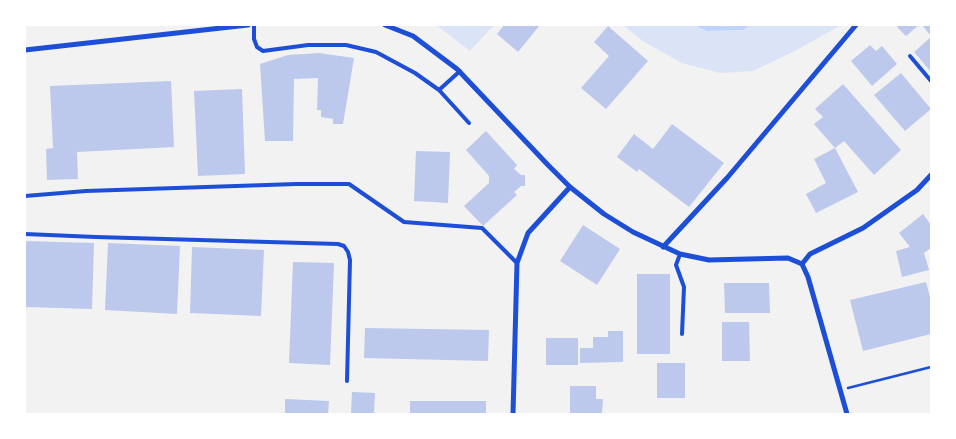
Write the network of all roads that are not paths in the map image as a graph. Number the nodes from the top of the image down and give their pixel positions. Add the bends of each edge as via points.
1 (248, 25) edge
2 (254, 25) edge
3 (385, 25) edge
4 (856, 25) edge
5 (25, 50) edge
6 (910, 56) dead end
7 (460, 72) junction
8 (931, 81) edge
9 (438, 90) junction
10 (469, 123) dead end
11 (931, 175) edge
12 (570, 187) junction
13 (25, 196) edge
14 (25, 234) edge
15 (664, 247) junction
16 (680, 254) junction
17 (517, 263) junction
18 (802, 264) junction
19 (682, 334) dead end
20 (347, 381) dead end
21 (513, 414) edge
22 (847, 414) edge

1 - 5 street
2 - 9 lane via 254,39 257,48 263,52 308,45 346,45 376,52
3 - 7 street via 413,36
4 - 15 street via 727,178
6 - 8 lane
7 - 9 lane
7 - 12 street
9 - 10 lane
11 - 18 street via 917,190 871,222 810,254
12 - 15 street via 604,214
12 - 17 street via 528,233
13 - 17 lane via 86,191 349,184 404,222 482,228
14 - 20 lane via 344,246 350,260
15 - 16 street
16 - 18 street via 709,260 788,258
16 - 19 lane via 676,265 684,287
17 - 21 street
18 - 22 street

